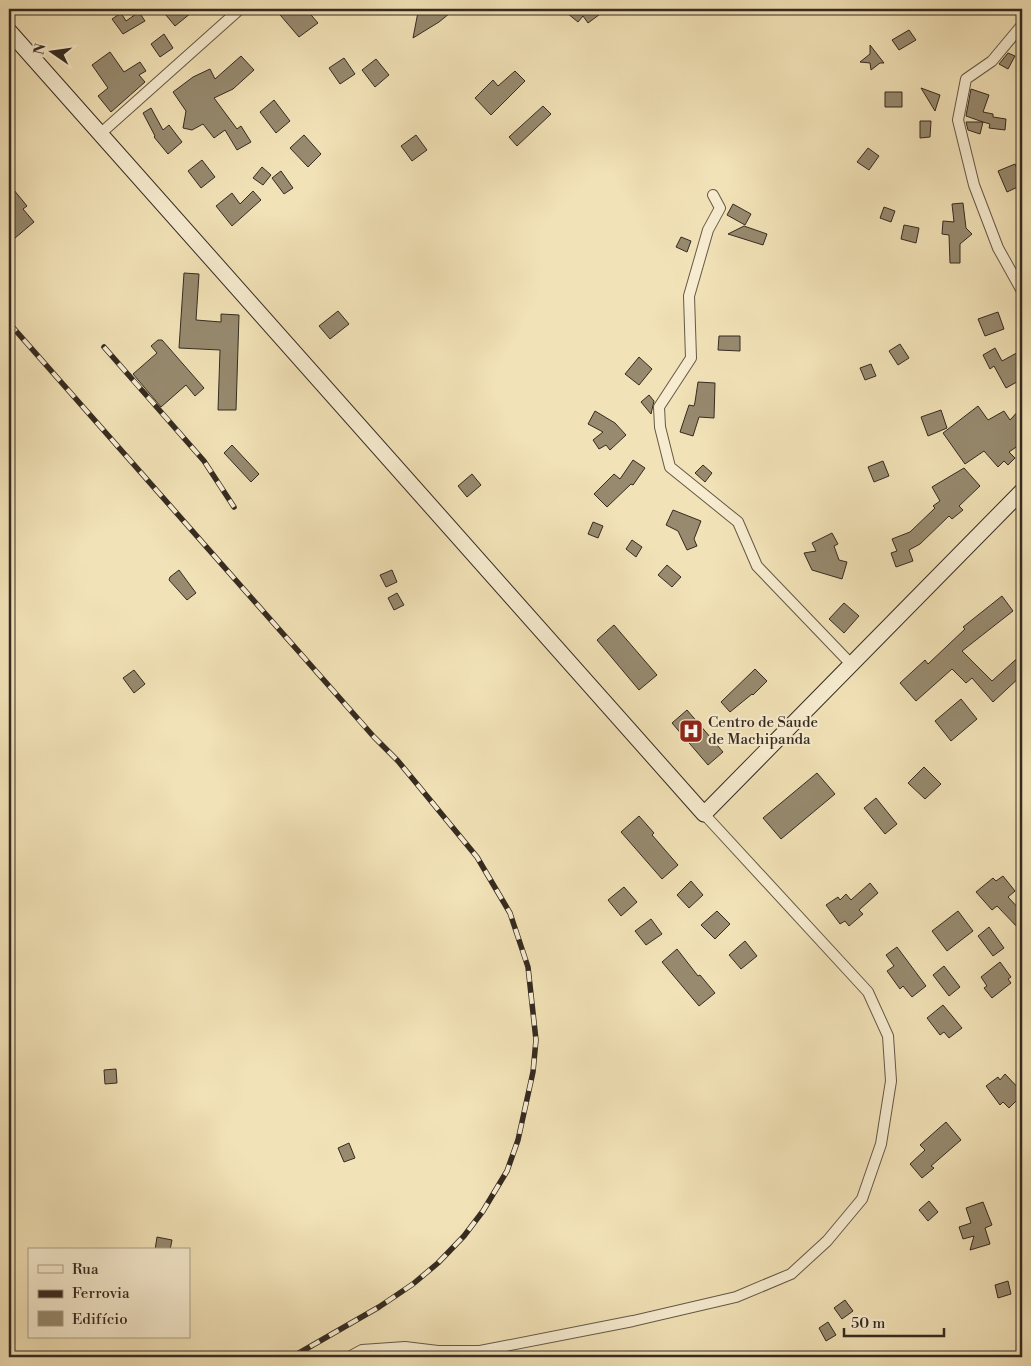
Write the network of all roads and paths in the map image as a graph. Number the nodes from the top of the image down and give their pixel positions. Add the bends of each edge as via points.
1 (240, 9) edge
2 (1022, 25) edge
3 (9, 30) edge
4 (100, 134) junction
5 (713, 195) dead end
6 (1022, 291) edge
7 (1022, 491) edge
8 (851, 664) junction
9 (704, 814) junction
10 (349, 1357) edge

1 - 4 street
2 - 6 street via 992,61 966,79 958,120 974,185 998,248
3 - 4 street
4 - 9 street
5 - 8 street via 720,208 708,230 689,296 692,358 659,407 660,427 670,467 738,522 757,566
7 - 8 street
8 - 9 street
9 - 10 street via 868,992 888,1036 891,1081 881,1144 862,1199 827,1241 791,1274 736,1297 633,1321 480,1350 438,1351 405,1347 362,1350

